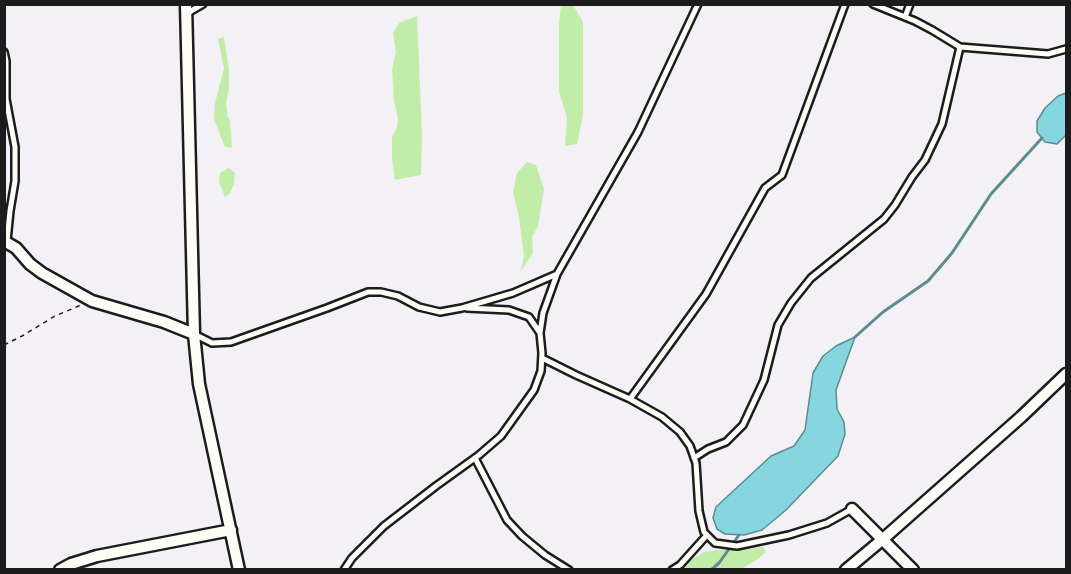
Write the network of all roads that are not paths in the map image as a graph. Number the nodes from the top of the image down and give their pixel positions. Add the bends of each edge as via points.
1 (203, 4) edge
2 (698, 4) edge
3 (845, 4) edge
4 (873, 4) edge
5 (910, 4) edge
6 (186, 9) edge
7 (905, 17) junction
8 (960, 47) junction
9 (1066, 49) edge
10 (4, 52) edge
11 (6, 241) edge
12 (557, 274) junction
13 (462, 308) junction
14 (540, 333) junction
15 (194, 334) junction
16 (542, 357) junction
17 (1066, 374) edge
18 (630, 399) junction
19 (475, 458) junction
20 (694, 458) junction
21 (852, 509) joint
22 (231, 530) junction
23 (707, 535) junction
24 (883, 539) junction
25 (60, 570) edge
26 (239, 570) edge
27 (344, 570) edge
28 (569, 570) edge
29 (672, 570) edge
30 (846, 570) edge
31 (913, 570) edge

1 - 6 lane
2 - 12 lane via 638,132
3 - 18 lane via 782,175 765,188 706,294
4 - 7 lane
5 - 7 lane
6 - 15 street
7 - 8 lane
8 - 9 lane via 1048,54
8 - 20 lane via 942,124 925,160 884,219 812,278 790,303 778,325 764,380 743,425 726,442
10 - 11 lane via 6,99 15,147 15,181
11 - 15 street via 42,273 92,301
12 - 13 lane
12 - 14 lane
13 - 14 lane via 509,310 529,317
13 - 15 lane via 440,312 398,296 368,292 231,342 212,343
14 - 16 lane
15 - 22 street via 199,384
16 - 18 lane
16 - 19 lane via 534,390 501,436
17 - 24 street
18 - 20 lane via 680,432
19 - 27 lane via 384,526
19 - 28 lane via 507,520 522,536
20 - 23 lane via 699,511
21 - 23 lane via 827,523 737,546 715,543
21 - 24 street
22 - 25 street via 97,556
22 - 26 street
23 - 29 lane
24 - 30 street
24 - 31 street

